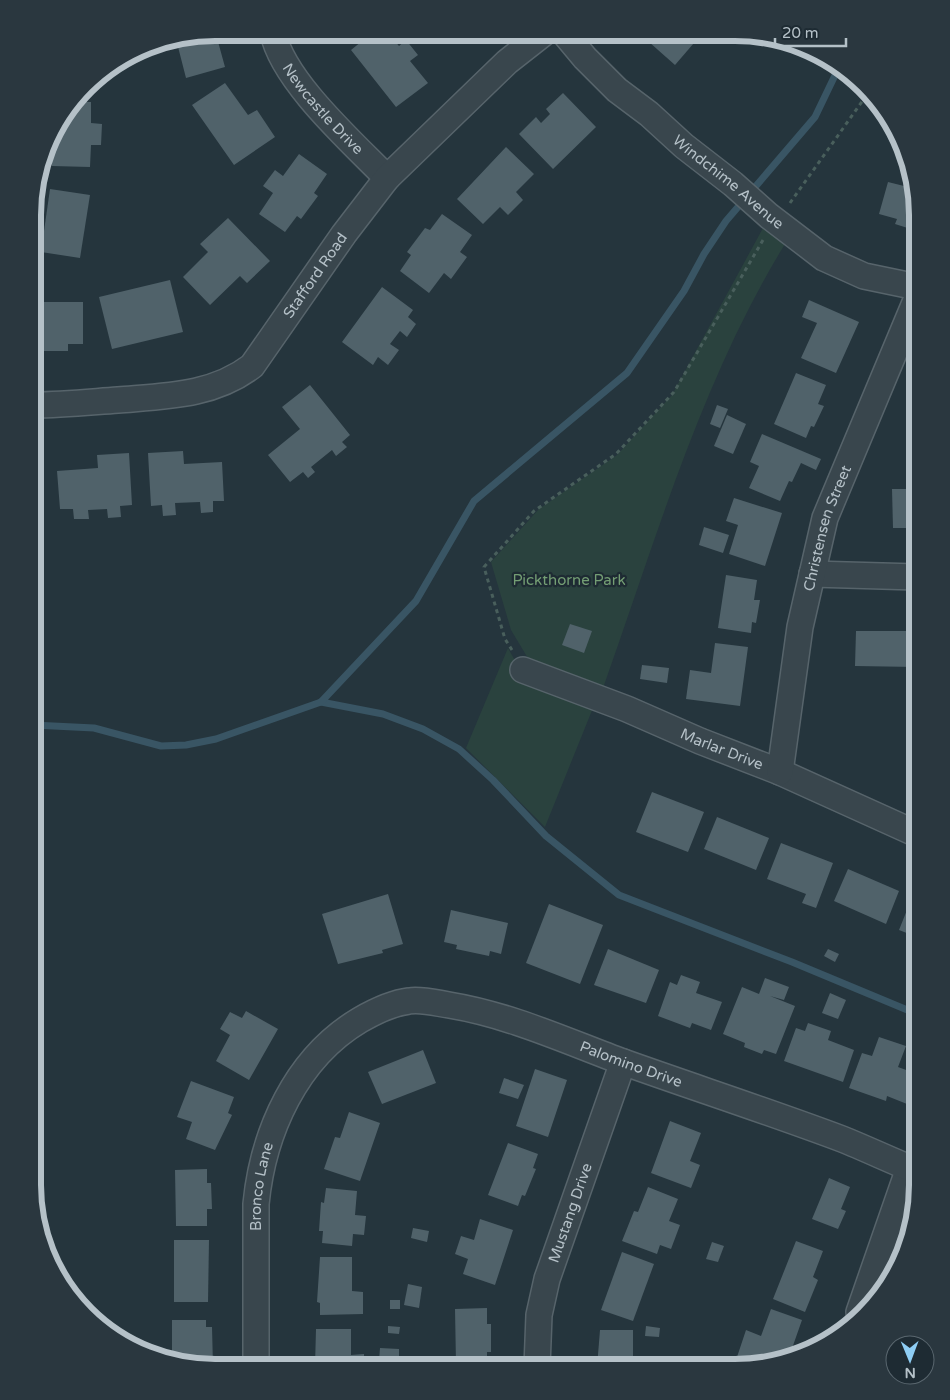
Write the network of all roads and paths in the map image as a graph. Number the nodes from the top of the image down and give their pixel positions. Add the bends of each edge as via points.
1 (535, 41) edge
2 (571, 41) edge
3 (274, 42) edge
4 (864, 99) edge
5 (387, 178) junction
6 (776, 222) junction
7 (909, 285) edge
8 (909, 320) edge
9 (41, 405) edge
10 (812, 574) junction
11 (909, 577) edge
12 (523, 670) joint
13 (780, 772) junction
14 (908, 830) edge
15 (342, 1031) joint
16 (624, 1062) junction
17 (908, 1167) edge
18 (908, 1182) edge
19 (862, 1304) edge
20 (256, 1359) edge
21 (537, 1359) edge

1 - 5 street, Stafford Road via 501,68
2 - 6 street, Windchime Avenue via 617,90
3 - 5 street, Newcastle Drive via 303,87
4 - 6 path
5 - 9 street, Stafford Road via 252,366 236,378 180,395
6 - 7 street, Windchime Avenue via 824,258 864,276
6 - 12 path via 674,392 616,454 534,512 484,567 505,639
8 - 10 street, Christensen Street via 825,518
10 - 11 street
10 - 13 street, Christensen Street via 800,627
12 - 13 street, Marlar Drive
13 - 14 street, Marlar Drive
15 - 16 street, Palomino Drive via 375,1011 408,1001 427,1001 507,1018
15 - 20 street, Bronco Lane via 327,1043 299,1078 269,1139 256,1204
16 - 17 street, Palomino Drive via 843,1140
16 - 21 street, Mustang Drive via 547,1279 539,1315
18 - 19 street

